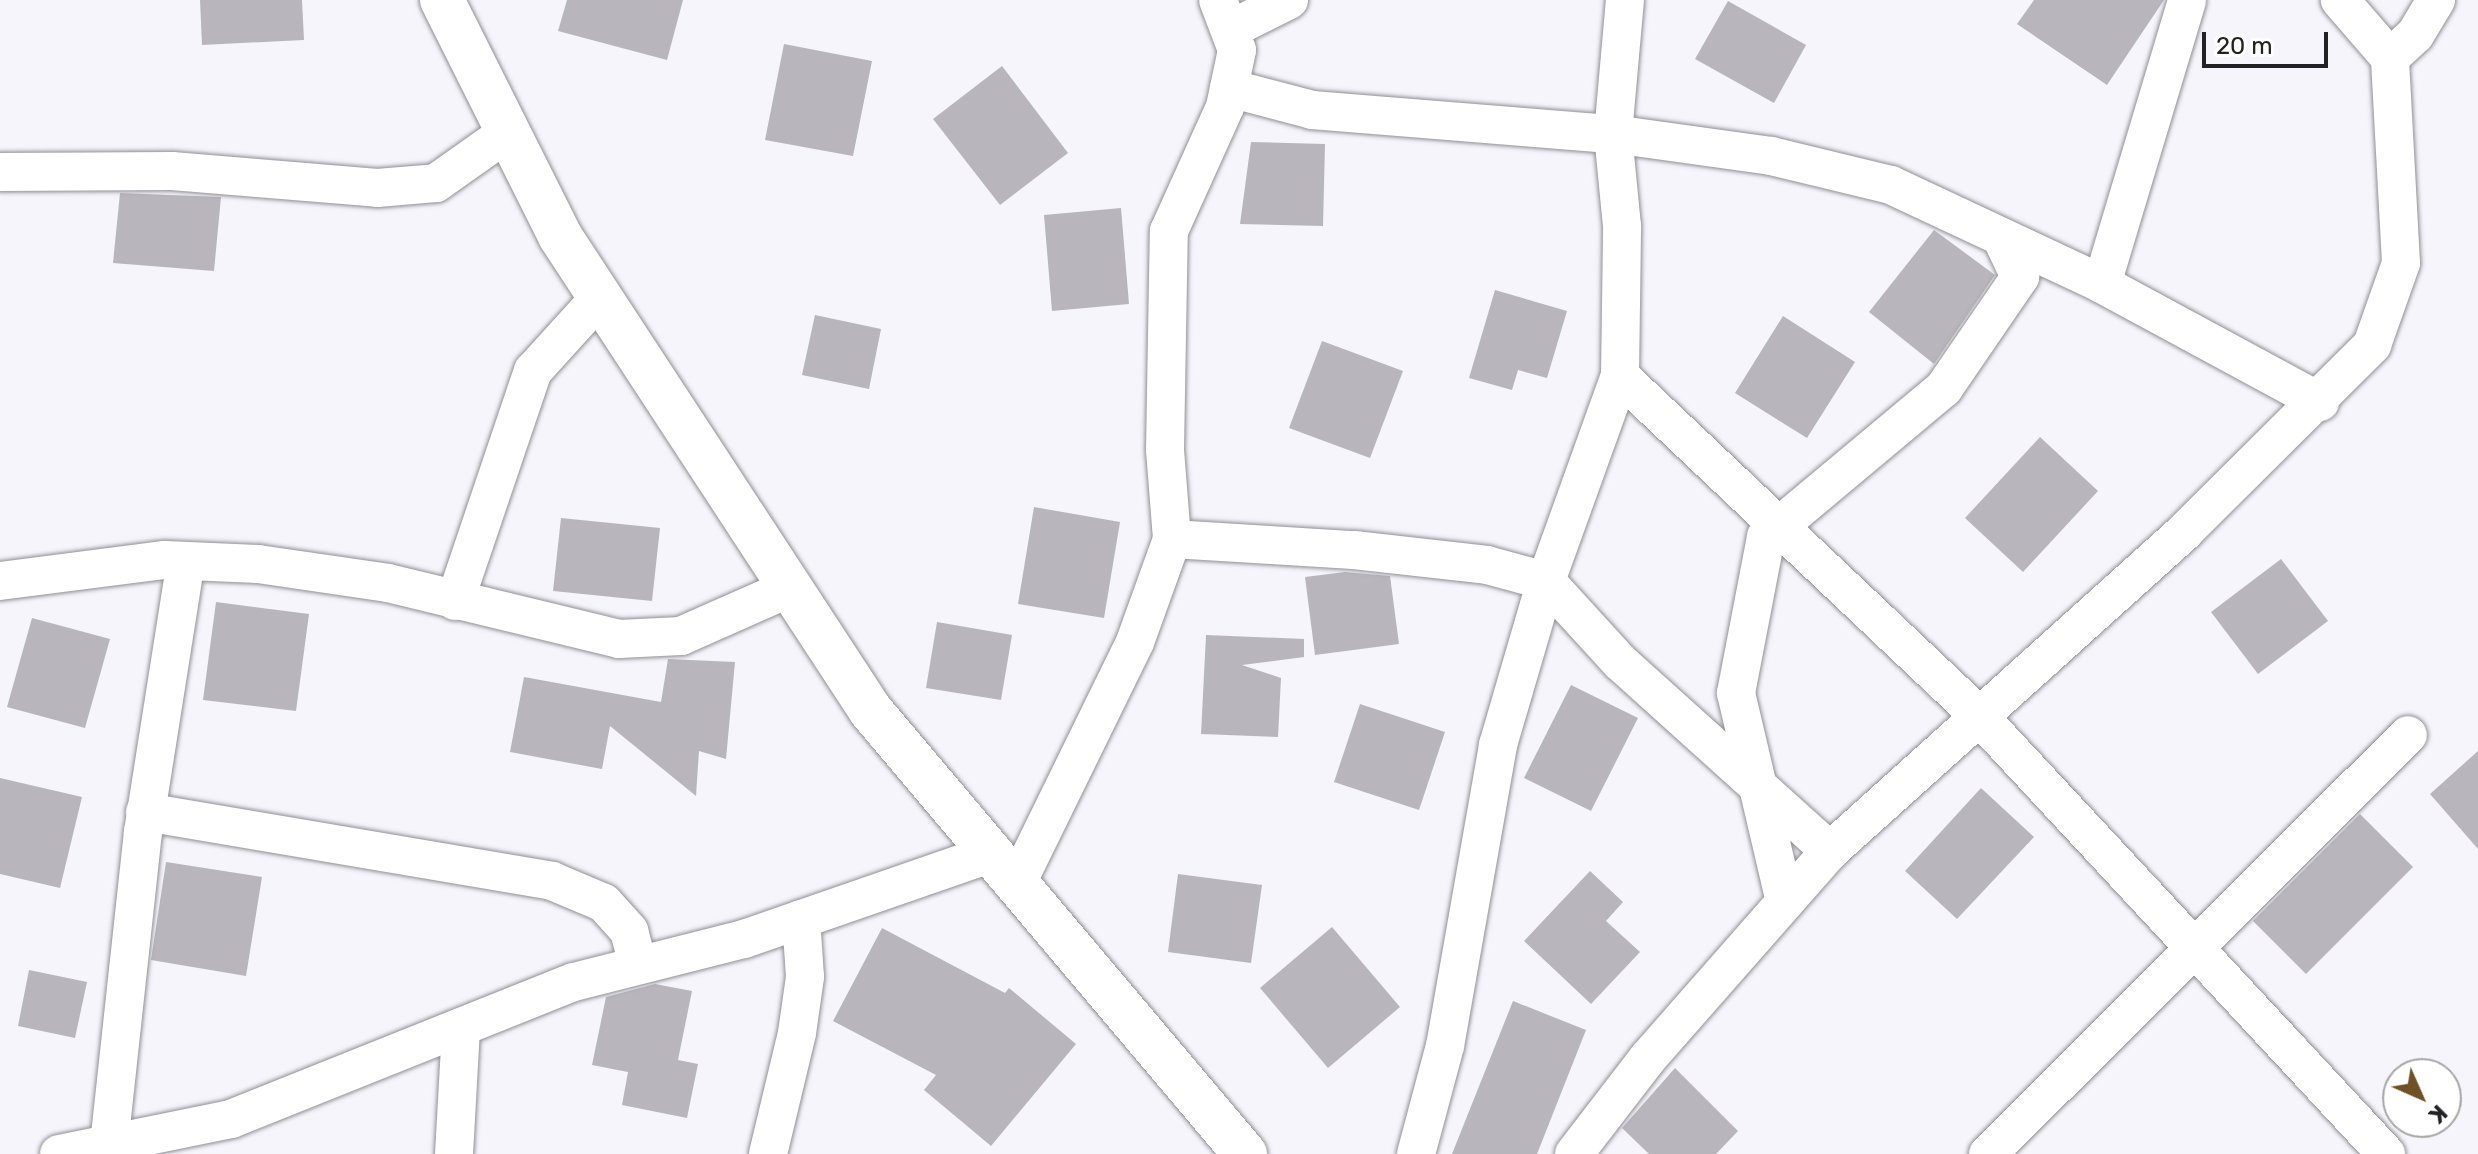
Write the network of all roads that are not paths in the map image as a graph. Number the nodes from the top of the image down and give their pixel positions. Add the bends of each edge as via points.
1 (442, 0) edge
2 (1289, 0) edge
3 (1625, 0) edge
4 (2187, 0) edge
5 (2340, 0) edge
6 (2436, 0) edge
7 (1225, 14) edge
8 (2390, 58) junction
9 (1229, 88) junction
10 (508, 132) junction
11 (1613, 134) junction
12 (0, 172) edge
13 (2002, 239) junction
14 (2102, 284) junction
15 (600, 297) junction
16 (1620, 376) junction
17 (2320, 402) junction
18 (1778, 524) junction
19 (1172, 539) junction
20 (186, 561) junction
21 (0, 581) edge
22 (1546, 581) junction
23 (790, 588) junction
24 (455, 601) junction
25 (1977, 714) junction
26 (2408, 735) dead end
27 (1758, 788) junction
28 (145, 812) junction
29 (1830, 851) junction
30 (1004, 868) junction
31 (1785, 902) junction
32 (801, 919) junction
33 (2189, 947) junction
34 (637, 961) junction
35 (461, 1027) junction
36 (108, 1149) edge
37 (59, 1154) edge
38 (454, 1154) edge
39 (768, 1154) edge
40 (1245, 1154) edge
41 (1416, 1154) edge
42 (1574, 1154) edge
43 (1988, 1154) edge
44 (2386, 1154) edge

1 - 10 street
2 - 7 street
3 - 11 street
4 - 14 street
5 - 8 street
6 - 8 street via 2415,35
7 - 9 street via 1237,50
8 - 17 street via 2401,263 2372,345
9 - 11 street via 1312,110 1403,121
9 - 19 street via 1169,231 1165,450
10 - 12 street via 436,183 377,188 172,171
10 - 15 street via 560,236
11 - 13 street via 1771,156 1891,185
11 - 16 street via 1622,226
13 - 14 street
13 - 18 street via 2020,277 1944,388
14 - 17 street
15 - 23 street
15 - 24 street via 533,371
16 - 18 street
16 - 22 street
17 - 25 street
18 - 25 street
18 - 27 street via 1766,537 1736,693
19 - 22 street via 1487,565
19 - 30 street via 1135,642
20 - 21 street
20 - 24 street via 258,564
20 - 28 street
22 - 27 street via 1620,662
22 - 41 street via 1498,745 1445,1046
23 - 24 street via 681,636 635,639
23 - 30 street via 871,711
25 - 29 street
25 - 33 street
26 - 33 street
27 - 29 street
27 - 31 street
28 - 34 street via 552,881 604,903 629,931
28 - 36 street
29 - 31 street
30 - 32 street
30 - 40 street
31 - 42 street
32 - 34 street
32 - 39 street via 799,1019
33 - 43 street
33 - 44 street
34 - 35 street
35 - 36 street via 231,1119
35 - 38 street
36 - 37 street

